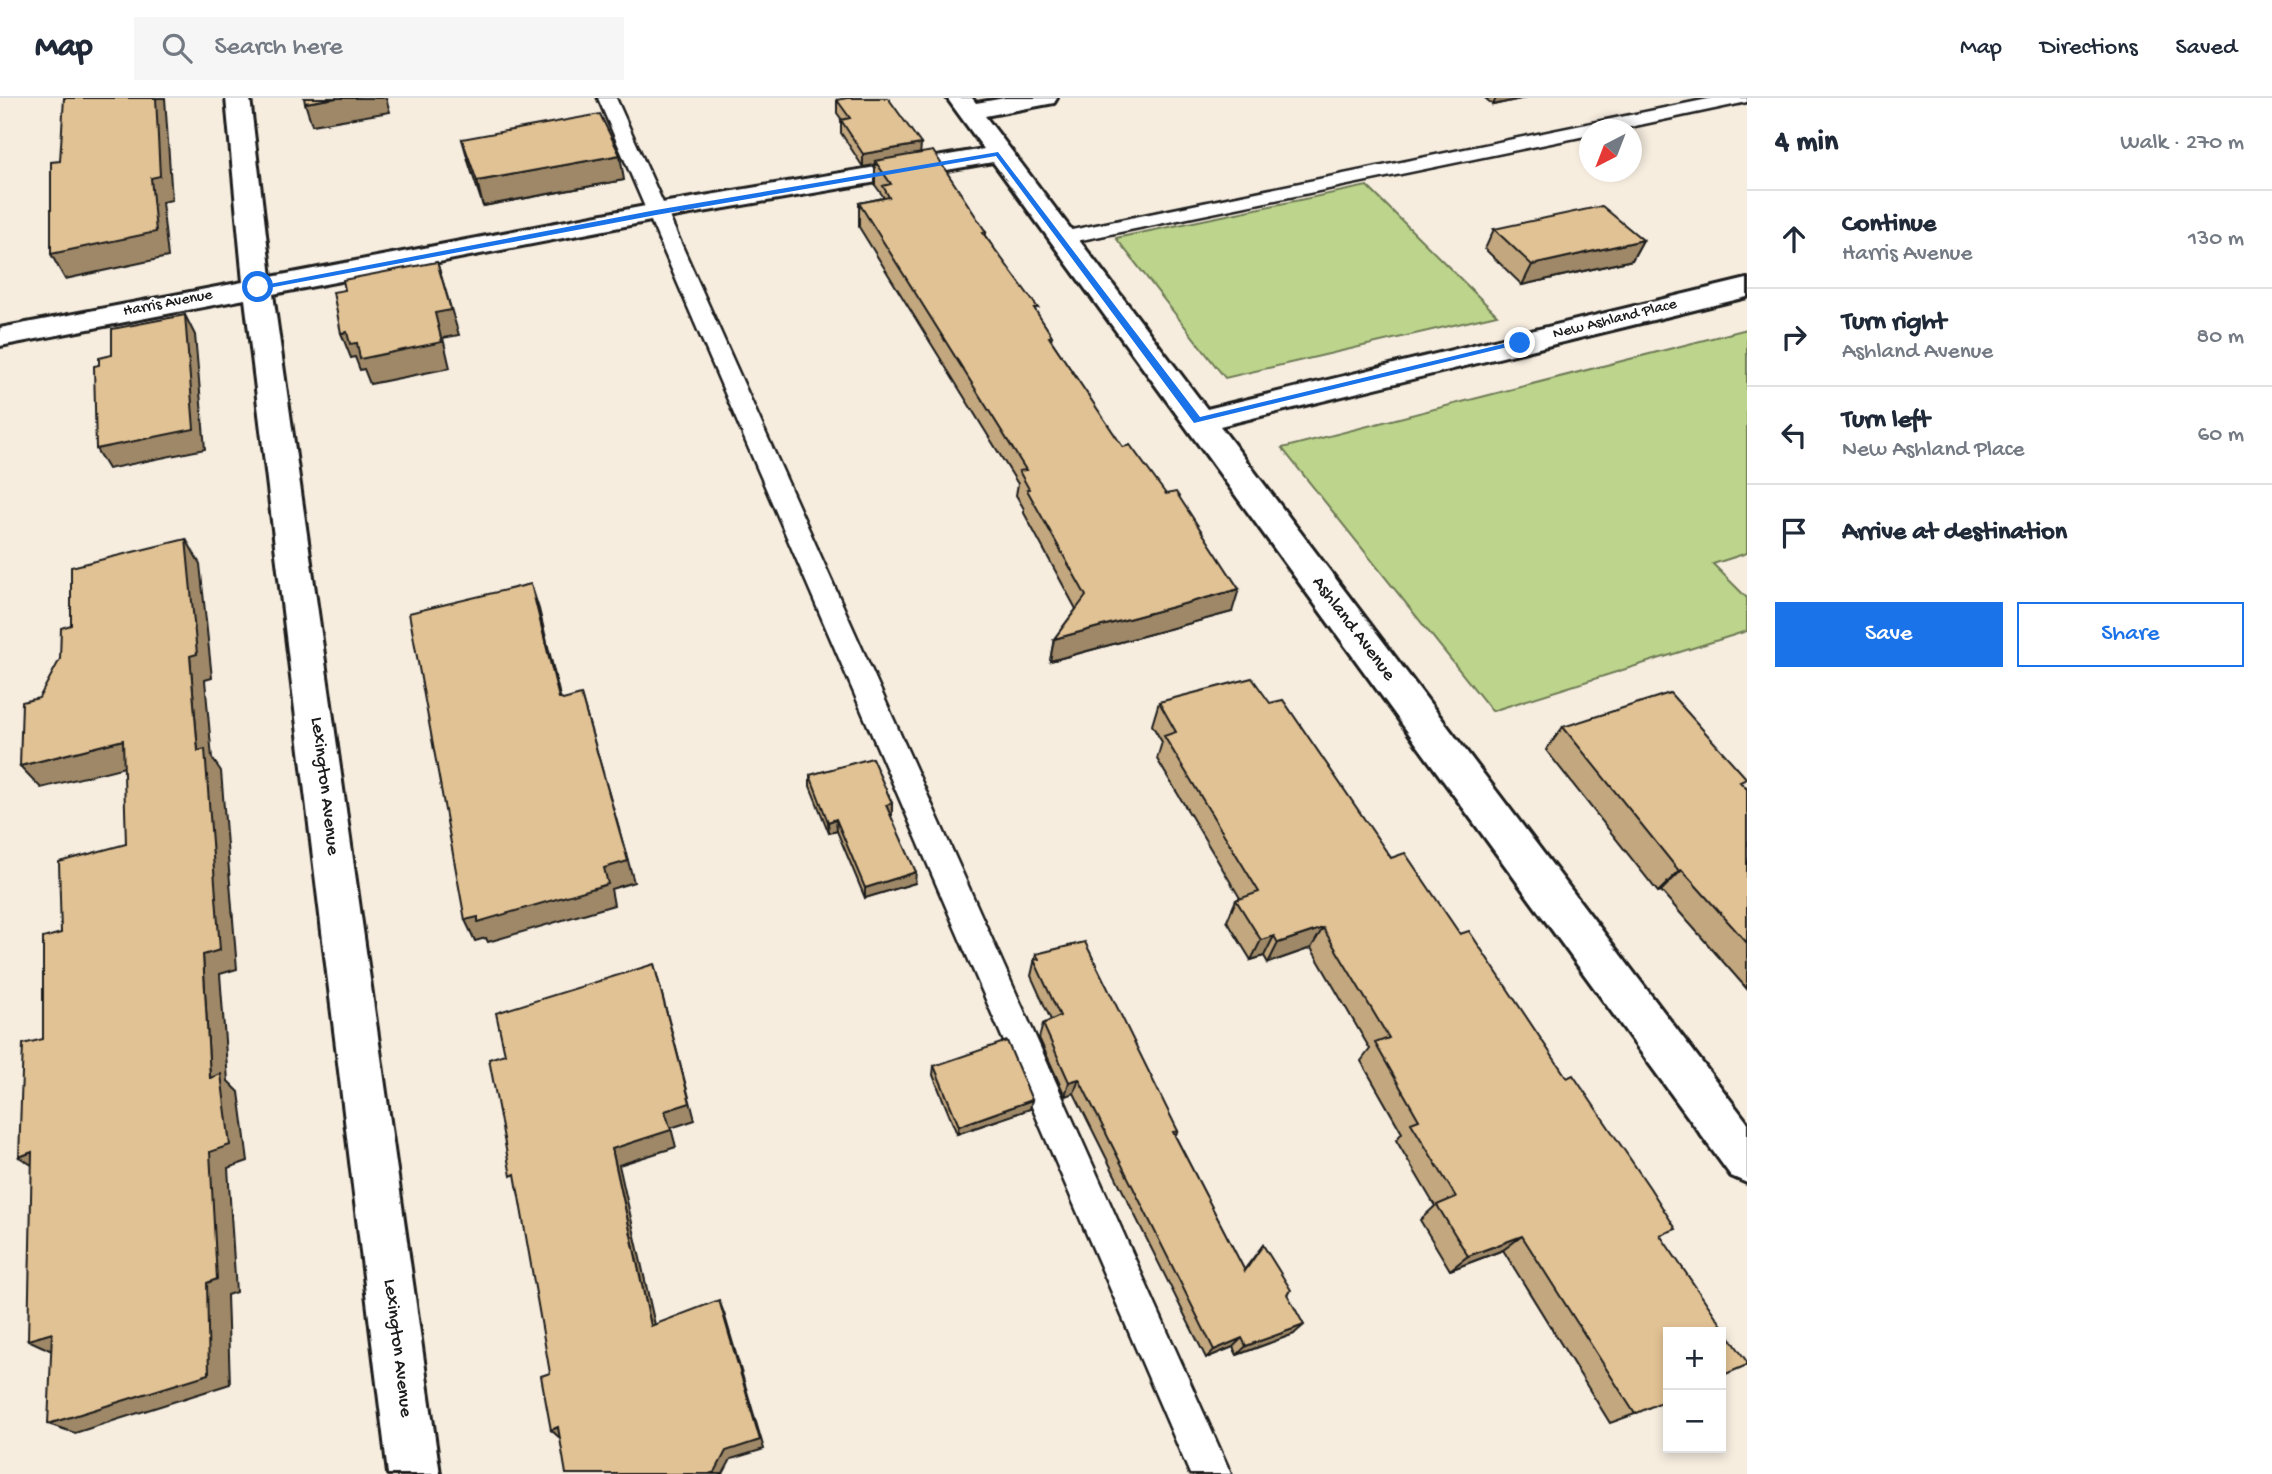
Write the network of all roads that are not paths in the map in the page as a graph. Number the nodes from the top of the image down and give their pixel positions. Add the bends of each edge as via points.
1 (238, 98) edge
2 (607, 98) edge
3 (1045, 98) edge
4 (1741, 98) edge
5 (964, 105) edge
6 (998, 154) junction
7 (656, 212) junction
8 (1062, 238) junction
9 (258, 287) junction
10 (1747, 288) edge
11 (0, 337) edge
12 (1198, 421) junction
13 (1747, 1160) edge
14 (414, 1474) edge
15 (1211, 1474) edge

1 - 9 street, Lexington Avenue
2 - 7 lane
3 - 5 street
4 - 8 lane
5 - 6 street, Ashland Avenue
6 - 7 street, Harris Avenue
6 - 8 street, Ashland Avenue
7 - 9 street, Harris Avenue
7 - 15 lane
8 - 12 street, Ashland Avenue
9 - 11 street, Harris Avenue
9 - 14 street, Lexington Avenue
10 - 12 street, New Ashland Place
12 - 13 street, Ashland Avenue

